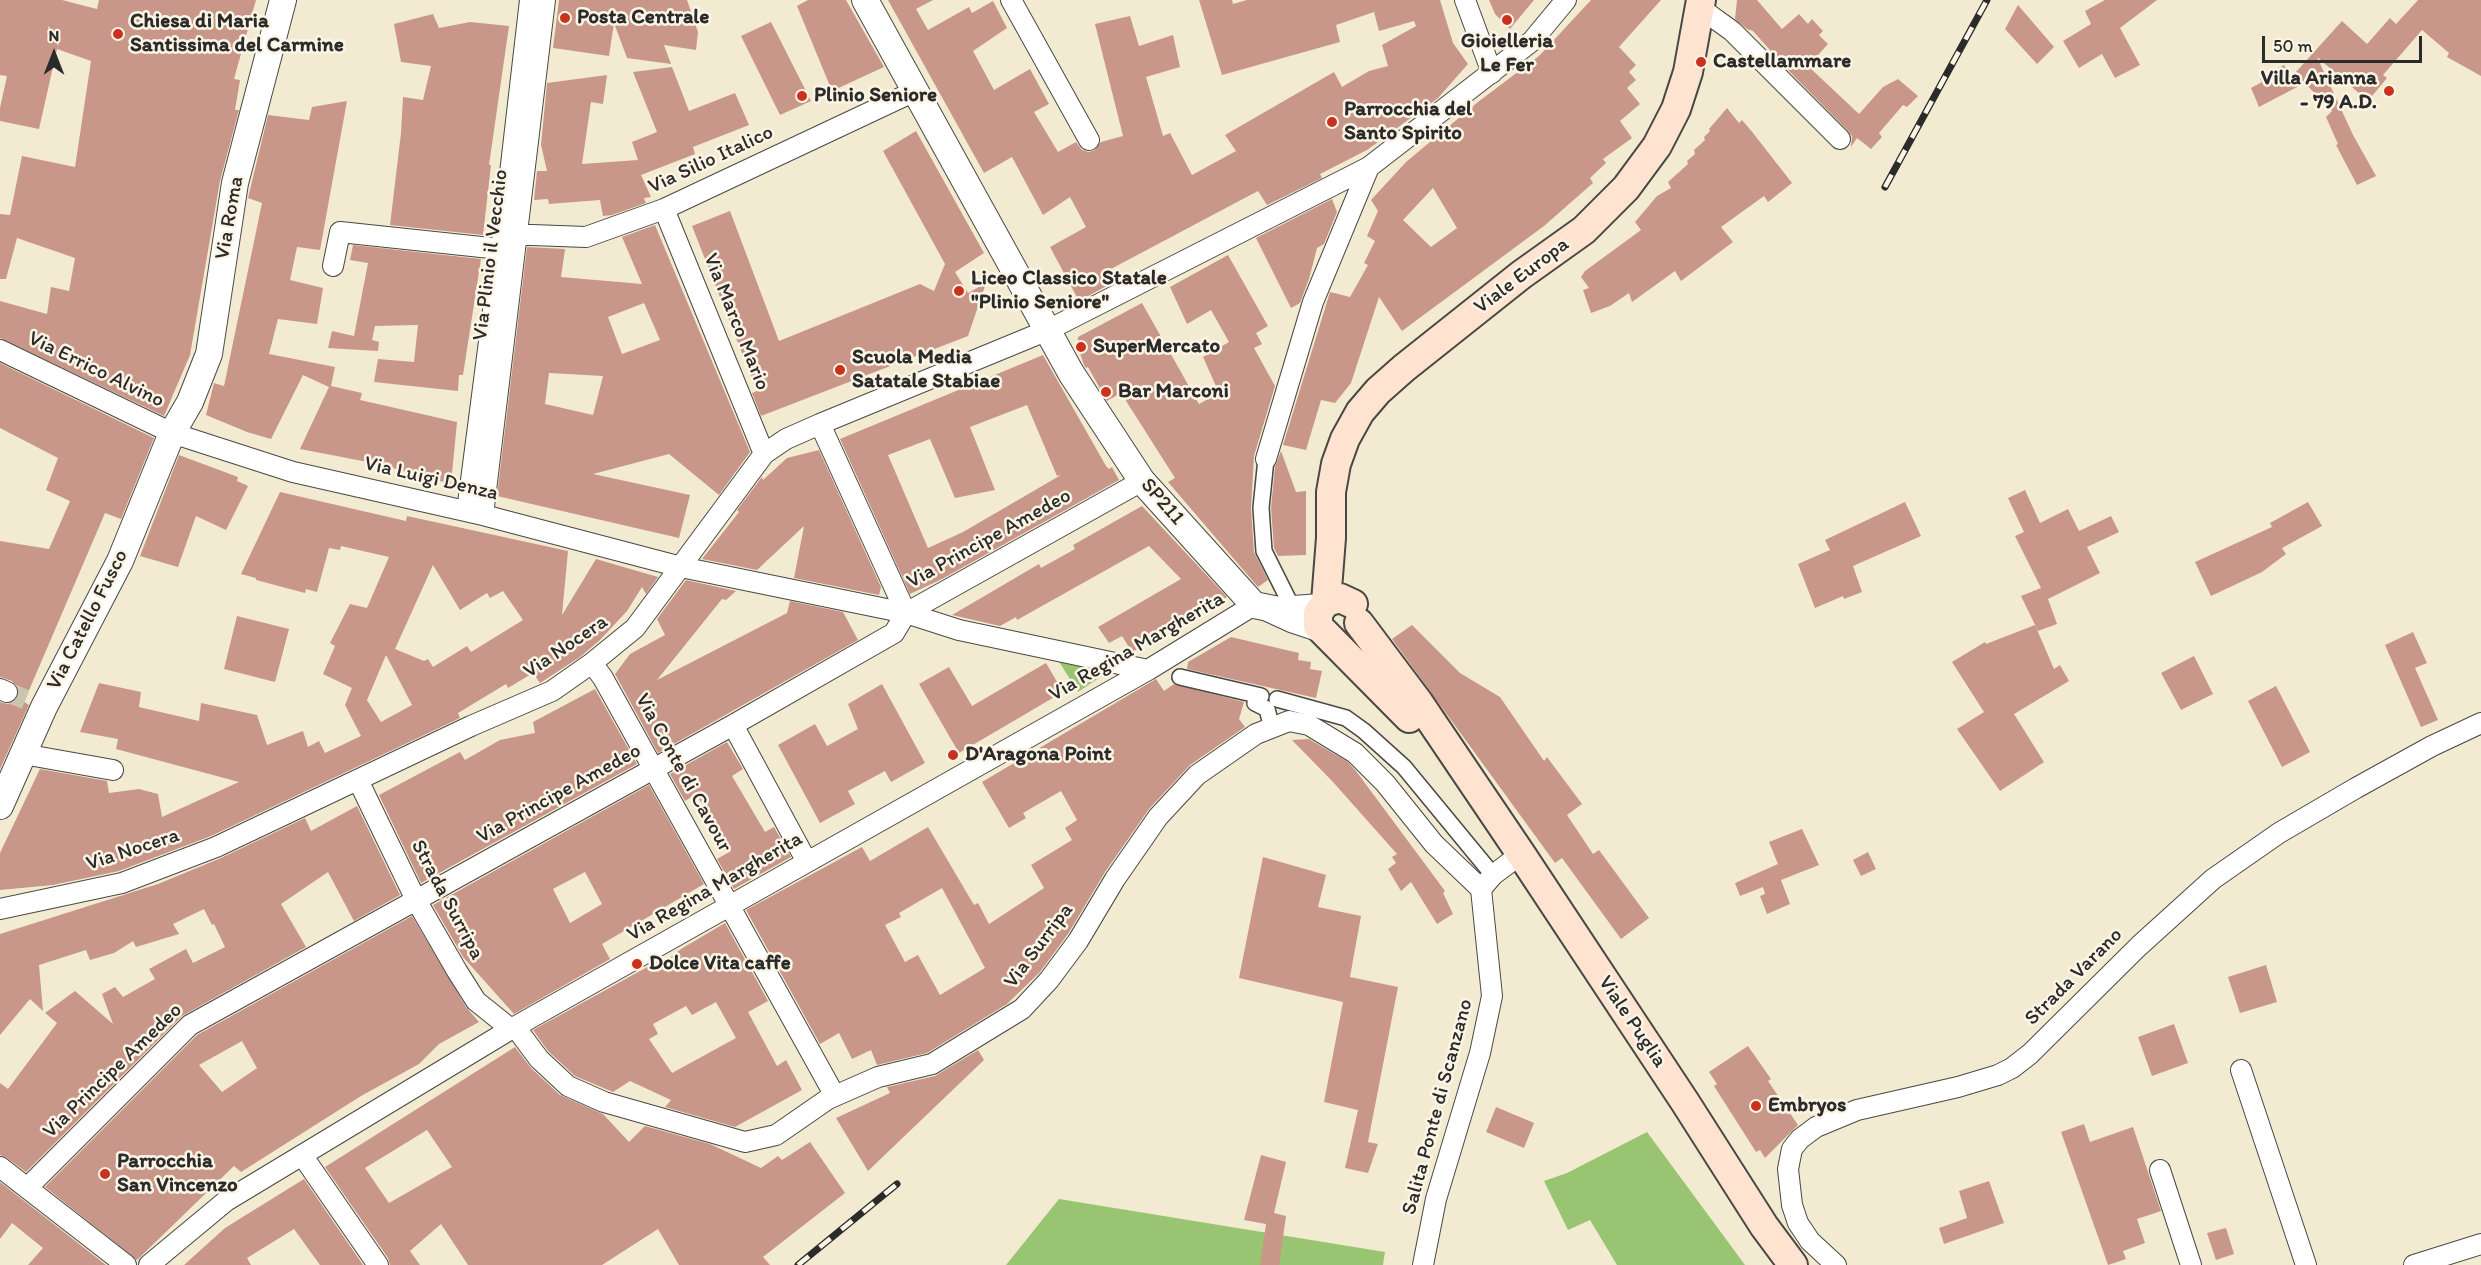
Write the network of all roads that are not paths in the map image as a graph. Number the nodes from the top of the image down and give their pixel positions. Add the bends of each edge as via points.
1 (283, 0) edge
2 (530, 0) edge
3 (545, 0) edge
4 (865, 0) edge
5 (1011, 0) edge
6 (1465, 0) edge
7 (1566, 0) edge
8 (1701, 4) edge
9 (1492, 74) junction
10 (915, 91) junction
11 (1840, 139) dead end
12 (1089, 140) dead end
13 (1369, 167) junction
14 (664, 209) junction
15 (507, 239) junction
16 (333, 266) dead end
17 (1048, 330) junction
18 (0, 350) edge
19 (820, 424) junction
20 (172, 433) junction
21 (764, 454) junction
22 (1266, 459) joint
23 (1142, 481) junction
24 (475, 513) junction
25 (681, 567) junction
26 (1254, 605) junction
27 (1293, 609) junction
28 (906, 613) junction
29 (1336, 618) junction
30 (592, 663) junction
31 (1148, 670) junction
32 (1180, 677) dead end
33 (1276, 699) dead end
34 (2481, 723) edge
35 (734, 725) junction
36 (1272, 728) junction
37 (23, 754) junction
38 (654, 768) junction
39 (113, 770) dead end
40 (358, 780) junction
41 (0, 806) edge
42 (1521, 854) junction
43 (807, 862) junction
44 (1487, 882) junction
45 (416, 900) junction
46 (730, 906) junction
47 (0, 909) edge
48 (514, 1028) junction
49 (2241, 1070) dead end
50 (835, 1096) junction
51 (302, 1155) junction
52 (0, 1167) edge
53 (2160, 1170) dead end
54 (27, 1188) junction
55 (2481, 1244) edge
56 (126, 1265) edge
57 (149, 1265) edge
58 (378, 1265) edge
59 (1423, 1265) edge
60 (1793, 1265) edge
61 (1836, 1265) edge
62 (2191, 1265) edge
63 (2306, 1265) edge
64 (2414, 1265) edge

1 - 20 street, Via Roma via 235,183 208,354 190,402
2 - 15 street
3 - 15 street, Via Plinio il Vecchio
4 - 10 street, SP211
5 - 12 street
6 - 9 street
7 - 9 street, Via Nocera via 1532,41
8 - 11 street
8 - 29 main road, Viale Europa via 1677,109 1657,146 1626,188 1584,230 1404,368 1360,412 1336,464 1331,492
9 - 13 street, Via Nocera
10 - 14 street, Via Silio Italico
10 - 17 street, SP211
13 - 17 street, Via Nocera
13 - 22 street via 1312,302
14 - 15 street, Via Silio Italico via 586,237
14 - 21 street, Via Marco Mario
15 - 16 street, Via Silio Italico via 340,232
15 - 24 street
17 - 19 street, Via Nocera
17 - 23 street, SP211 via 1071,373
18 - 20 street, Via Errico Alvino
19 - 21 street, Via Nocera
19 - 28 street
20 - 24 street, Via Luigi Denza via 293,471
20 - 37 street, Via Catello Fusco via 120,561
21 - 25 street, Via Nocera
22 - 27 street via 1261,508 1264,551
23 - 26 street, SP211
23 - 28 street, Via Principe Amedeo
24 - 25 street, Via Luigi Denza
25 - 28 street, Via Luigi Denza
25 - 30 street, Via Nocera via 635,628
26 - 27 street
26 - 29 street, Via Regina Margherita via 1291,622
26 - 31 street, Via Regina Margherita
27 - 29 street
28 - 31 street, Via Luigi Denza via 959,630
28 - 35 street, Via Principe Amedeo via 894,633
29 - 42 main road, Viale Puglia via 1419,703
30 - 38 street, Via Conte di Cavour
30 - 40 street, Via Nocera via 552,691
31 - 43 street, Via Regina Margherita
32 - 36 street via 1259,695 1255,703 1267,709
33 - 44 street via 1346,718 1364,731 1404,767
34 - 61 street, Strada Varano via 2346,794 2279,833 2213,879 2012,1068 1958,1087 1857,1110 1826,1122 1800,1139 1792,1149 1788,1169 1792,1205 1810,1241
35 - 38 street, Via Principe Amedeo
35 - 43 street
36 - 44 street, Via Surripa via 1289,721 1309,725 1354,753 1385,783 1434,844
36 - 50 street, Via Surripa via 1256,734 1197,775 1158,816 1078,941 1022,1009 932,1064 878,1077
37 - 39 street
37 - 41 street, Via Catello Fusco
38 - 45 street, Via Principe Amedeo
38 - 46 street, Via Conte di Cavour
40 - 45 street, Strada Surripa
40 - 47 street, Via Nocera via 216,847 122,883
42 - 44 street
42 - 60 main road, Viale Puglia
43 - 46 street, Via Regina Margherita
44 - 59 street, Salita Ponte di Scanzano via 1492,996 1480,1053 1436,1199
45 - 48 street, Strada Surripa via 476,1001
45 - 54 street, Via Principe Amedeo via 190,1025
46 - 48 street, Via Regina Margherita
46 - 50 street, Via Conte di Cavour
48 - 50 street, Via Surripa via 568,1086 604,1102 745,1142 776,1135
48 - 51 street, Via Regina Margherita
49 - 63 street
51 - 57 street, Via Regina Margherita via 226,1201
51 - 58 street
52 - 54 street
53 - 62 street
54 - 56 street
55 - 64 street

